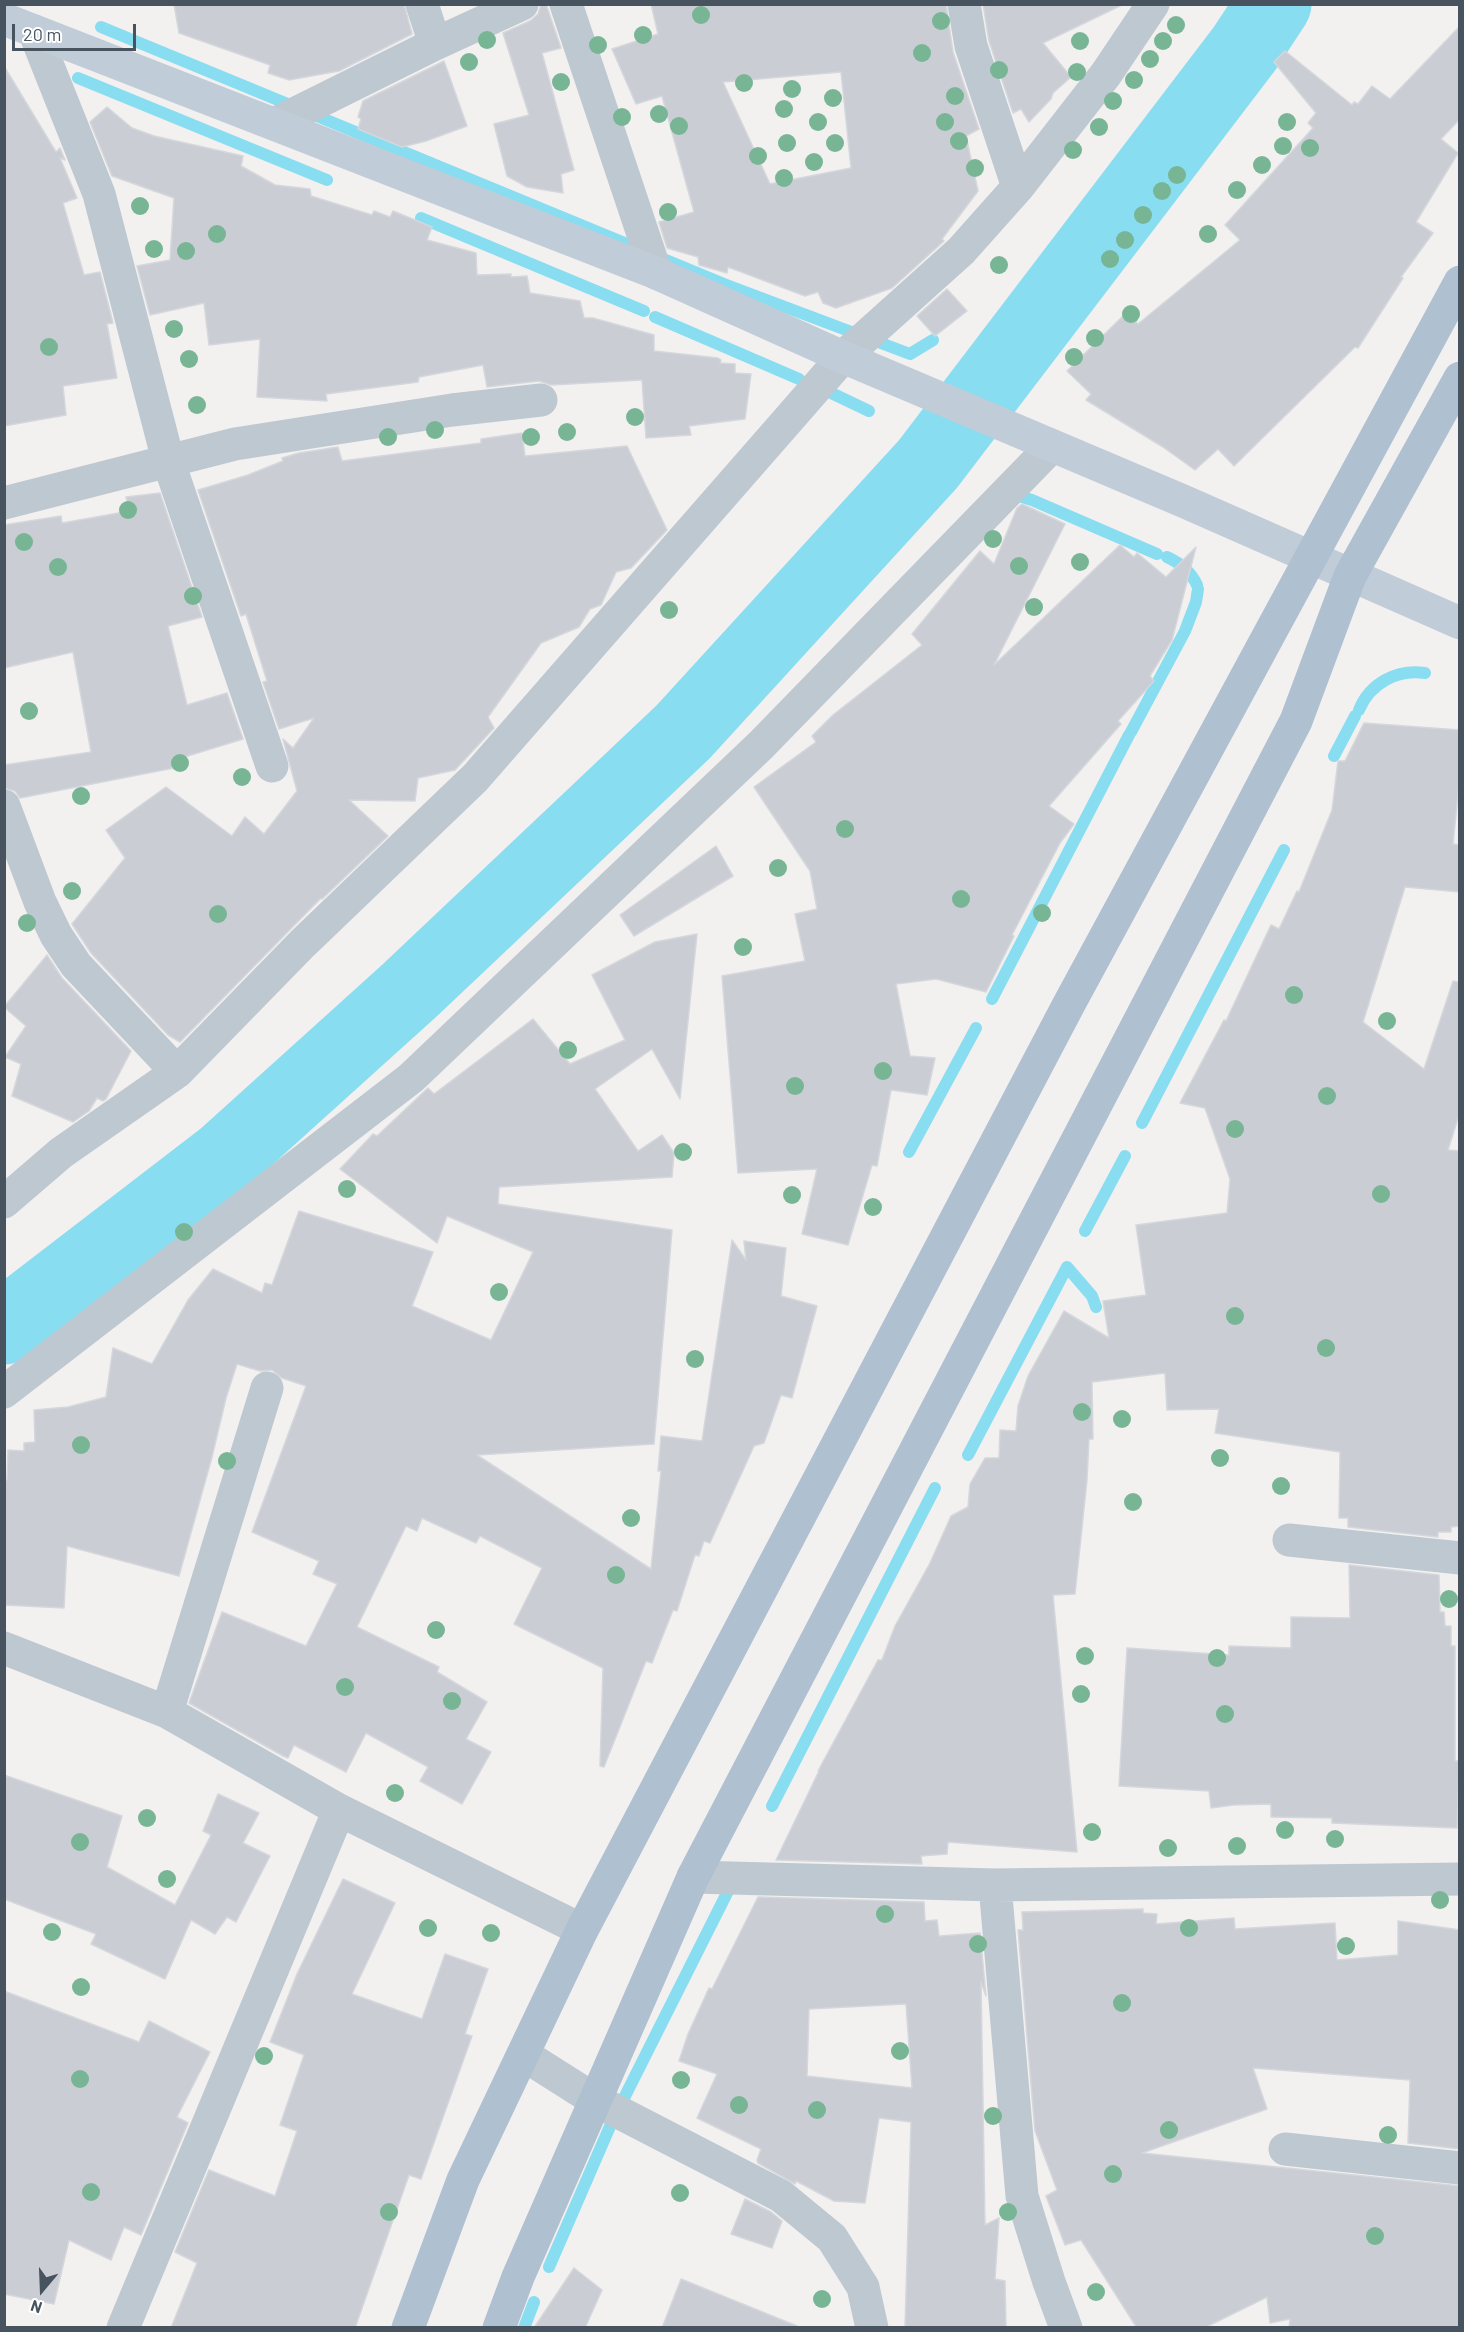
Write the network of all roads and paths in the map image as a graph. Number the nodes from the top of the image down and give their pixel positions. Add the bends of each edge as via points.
1 (422, 4) edge
2 (522, 4) edge
3 (566, 4) edge
4 (964, 4) edge
5 (1153, 4) edge
6 (4, 19) edge
7 (34, 32) junction
8 (435, 44) junction
9 (276, 123) junction
10 (1018, 187) junction
11 (656, 273) junction
12 (1460, 282) edge
13 (843, 357) junction
14 (1460, 378) edge
15 (541, 400) dead end
16 (1052, 446) junction
17 (168, 460) junction
18 (4, 503) edge
19 (1311, 559) junction
20 (1350, 576) junction
21 (1460, 623) edge
22 (272, 766) dead end
23 (4, 806) edge
24 (177, 1072) junction
25 (4, 1202) edge
26 (267, 1388) dead end
27 (4, 1392) edge
28 (1289, 1540) dead end
29 (1460, 1558) edge
30 (4, 1648) edge
31 (167, 1712) junction
32 (339, 1810) junction
33 (693, 1877) junction
34 (1460, 1879) edge
35 (995, 1885) junction
36 (582, 1930) junction
37 (524, 2055) junction
38 (595, 2100) junction
39 (1285, 2149) dead end
40 (1460, 2168) edge
41 (123, 2328) edge
42 (408, 2328) edge
43 (499, 2328) edge
44 (872, 2328) edge
45 (1066, 2328) edge

1 - 8 street
2 - 8 street
3 - 11 street
4 - 10 street via 971,46
5 - 10 street via 1106,74
6 - 7 main road
7 - 9 main road
7 - 17 street via 99,194
8 - 9 street
9 - 11 main road
10 - 13 street via 961,251
11 - 13 main road
12 - 19 main road
13 - 16 main road
13 - 24 street via 474,778 302,944
14 - 20 main road
15 - 17 street via 235,444
16 - 19 main road
16 - 27 street via 761,746 411,1078
17 - 18 street
17 - 22 street
19 - 20 main road
19 - 36 main road via 1069,1004
20 - 21 main road
20 - 33 main road via 1296,721
23 - 24 street via 40,902 76,965
24 - 25 street via 61,1153
26 - 31 street
28 - 29 street
30 - 31 street
31 - 32 street
32 - 36 street
32 - 41 street
33 - 35 street
33 - 38 main road
34 - 35 street
35 - 45 street via 1022,2196
36 - 37 main road
37 - 38 street
37 - 42 main road via 463,2180
38 - 43 main road
38 - 44 street via 781,2196 831,2238 863,2287
39 - 40 street

